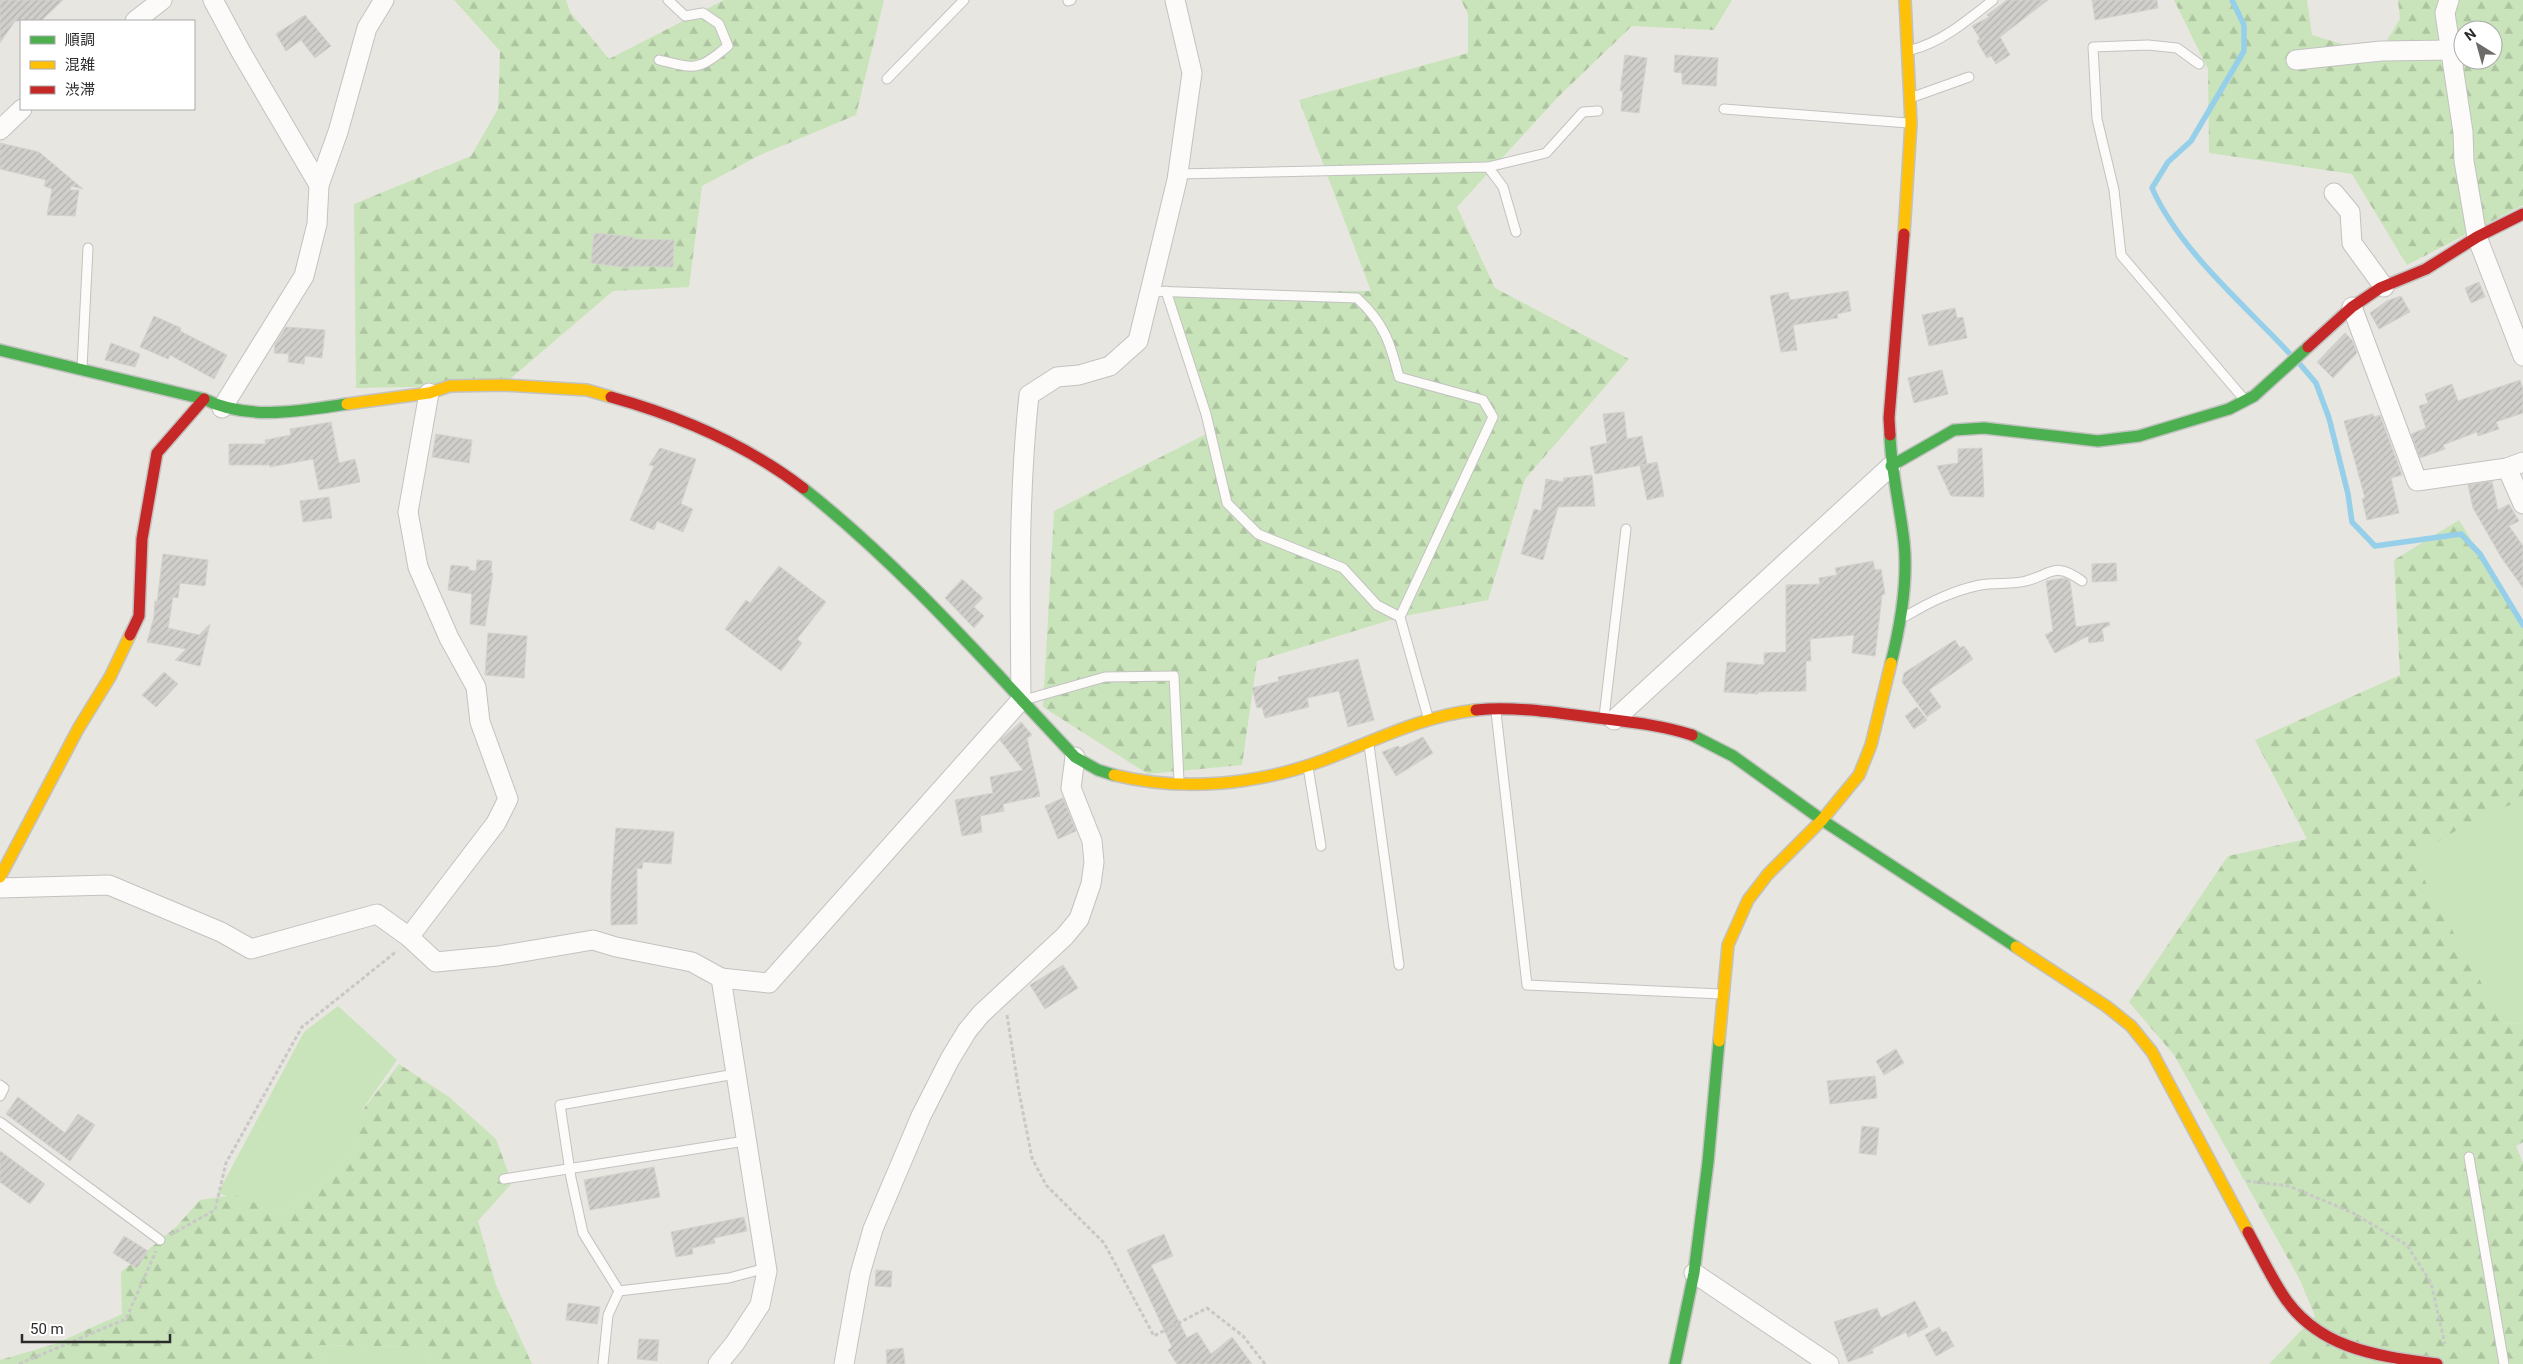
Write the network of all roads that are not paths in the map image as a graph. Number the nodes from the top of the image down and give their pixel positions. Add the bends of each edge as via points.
1 (162, 0) edge
2 (214, 0) edge
3 (384, 0) edge
4 (668, 0) edge
5 (964, 0) edge
6 (1175, 0) edge
7 (1905, 0) edge
8 (1993, 0) edge
9 (2449, 0) edge
10 (136, 20) edge
11 (2451, 50) junction
12 (1908, 51) junction
13 (659, 60) dead end
14 (2296, 60) dead end
15 (2198, 64) dead end
16 (1969, 77) dead end
17 (887, 79) dead end
18 (1911, 98) junction
19 (1724, 109) dead end
20 (21, 110) edge
21 (1598, 111) dead end
22 (1911, 123) junction
23 (0, 130) edge
24 (1488, 167) junction
25 (1178, 174) junction
26 (319, 185) junction
27 (2334, 192) dead end
28 (2523, 214) edge
29 (1516, 232) dead end
30 (2477, 237) junction
31 (88, 248) dead end
32 (2384, 287) junction
33 (1158, 291) junction
34 (2352, 307) junction
35 (0, 350) edge
36 (2523, 356) edge
37 (82, 368) junction
38 (429, 393) junction
39 (204, 398) junction
40 (2245, 401) junction
41 (222, 408) junction
42 (2515, 465) edge
43 (1891, 466) junction
44 (2523, 504) edge
45 (1626, 529) dead end
46 (2082, 581) dead end
47 (1400, 617) junction
48 (1901, 619) junction
49 (1021, 700) junction
50 (1496, 709) junction
51 (1609, 719) junction
52 (1428, 720) junction
53 (1369, 742) junction
54 (1075, 757) junction
55 (1307, 766) junction
56 (1179, 784) junction
57 (1822, 820) junction
58 (1321, 846) dead end
59 (0, 877) edge
60 (0, 888) edge
61 (409, 937) junction
62 (1399, 965) dead end
63 (721, 978) junction
64 (1722, 994) junction
65 (735, 1074) junction
66 (0, 1085) edge
67 (0, 1096) edge
68 (0, 1122) edge
69 (745, 1140) junction
70 (2470, 1157) dead end
71 (570, 1170) junction
72 (504, 1179) dead end
73 (160, 1240) road end
74 (766, 1268) junction
75 (1694, 1273) junction
76 (619, 1291) junction
77 (603, 1364) edge
78 (718, 1364) edge
79 (844, 1364) edge
80 (1675, 1364) edge
81 (1829, 1364) edge
82 (2437, 1364) edge
83 (2504, 1364) edge

1 - 10 street
2 - 26 street
3 - 26 street via 367,28 338,132
4 - 13 lane via 685,16 703,13 720,24 728,46 693,68
5 - 17 lane
6 - 25 street via 1192,73
7 - 12 street
8 - 12 lane via 1947,33 1925,46
9 - 11 street via 2445,13
11 - 14 street via 2381,51
11 - 30 street
12 - 18 street
15 - 40 lane via 2176,48 2148,45 2093,47 2097,119 2114,190 2121,255
16 - 18 lane
18 - 22 street
19 - 22 lane
20 - 23 street
21 - 24 lane via 1583,112 1546,153
22 - 43 street via 1889,418
24 - 25 lane
24 - 29 lane via 1502,187
25 - 33 street
26 - 41 street via 317,224 304,276
27 - 32 street via 2350,212 2352,243
28 - 30 street
30 - 32 street via 2426,269
30 - 36 street
31 - 37 lane
32 - 34 street
33 - 47 lane via 1206,414 1228,503 1258,534 1343,568 1377,606
33 - 47 lane via 1357,298 1375,315 1391,346 1399,377 1483,400 1493,417
33 - 49 street via 1138,341 1110,366 1079,375 1056,377 1029,395 1020,525
34 - 40 street
34 - 42 street via 2417,481
35 - 37 street
37 - 39 street
38 - 41 street via 282,413
38 - 49 street via 450,386 504,385 587,390 654,409 733,444 787,476 837,515 912,584
38 - 61 street via 408,512 418,567 449,638 476,687 480,722 508,799 496,823
39 - 41 street
39 - 59 street via 157,453 142,539 138,616 110,677 78,728
40 - 43 street via 2139,436 2098,441 1984,428 1954,430
42 - 44 street
43 - 48 street via 1904,543
43 - 51 street
45 - 51 lane
46 - 48 lane via 2068,571 2051,570 2025,582 1981,585 1943,595
47 - 52 lane
48 - 57 street via 1871,745 1859,775
49 - 54 street
49 - 56 lane via 1105,677 1174,676
49 - 63 street via 769,983
50 - 51 street via 1525,709
50 - 52 street
50 - 64 lane via 1527,985
51 - 57 street via 1669,727 1732,753
52 - 53 street
53 - 55 street
53 - 62 lane
54 - 56 street via 1104,772
54 - 79 street via 1071,788 1092,841 1094,862 1091,884 1079,918 1065,936 967,1031 921,1116 873,1229 860,1274
55 - 56 street via 1228,784
55 - 58 lane
57 - 64 street via 1768,874 1748,900 1728,946
57 - 82 street via 2106,1006 2130,1026 2152,1052 2281,1293 2301,1318 2335,1342 2363,1353
60 - 61 street via 108,885 221,932 251,950 378,914
61 - 63 street via 436,962 498,956 593,940 692,962
63 - 65 street
64 - 75 street via 1708,1162
65 - 69 street
65 - 71 lane via 560,1105
66 - 67 lane via 4,1088
68 - 73 lane
69 - 71 lane
69 - 74 street
70 - 83 lane
71 - 72 lane
71 - 76 lane via 583,1233
74 - 76 lane via 729,1278
74 - 78 street via 760,1305
75 - 80 street
75 - 81 street
76 - 77 lane via 608,1315

